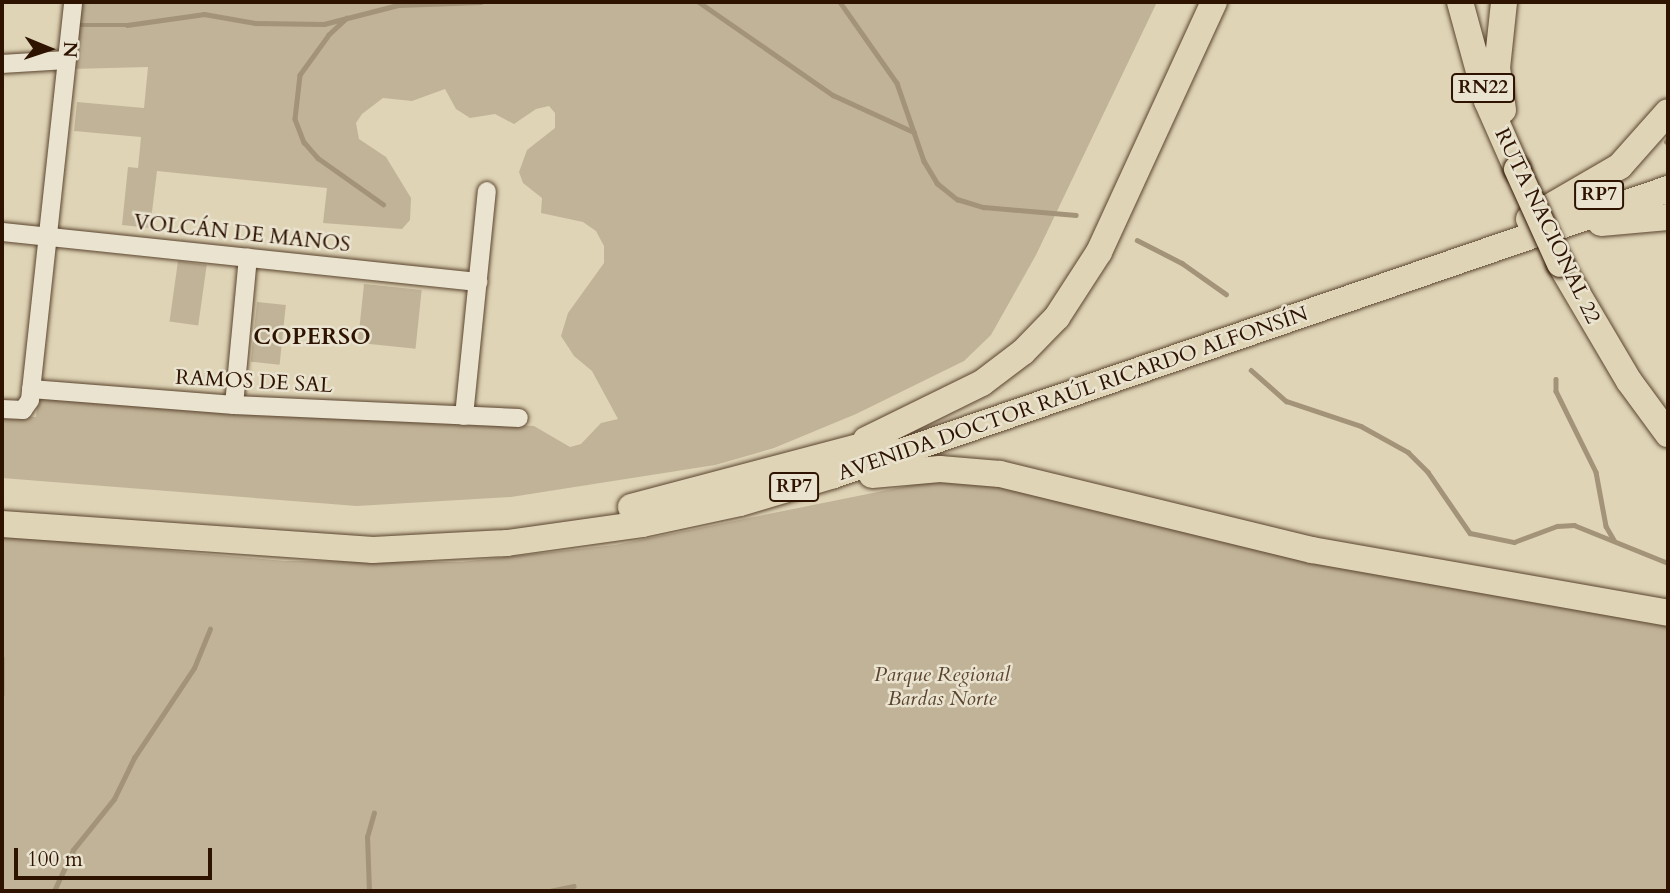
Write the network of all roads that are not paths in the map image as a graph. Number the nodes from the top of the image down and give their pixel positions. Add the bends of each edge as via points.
1 (73, 2) edge
2 (1214, 2) edge
3 (1460, 2) edge
4 (1504, 2) edge
5 (66, 60) junction
6 (2, 64) edge
7 (1668, 113) edge
8 (1517, 169) junction
9 (1668, 171) edge
10 (1668, 189) edge
11 (487, 191) dead end
12 (1668, 216) edge
13 (1539, 224) junction
14 (2, 232) edge
15 (47, 236) junction
16 (247, 258) junction
17 (478, 282) junction
18 (1606, 344) junction
19 (31, 389) junction
20 (1668, 400) edge
21 (234, 405) junction
22 (2, 409) edge
23 (464, 416) junction
24 (519, 418) dead end
25 (1668, 434) edge
26 (822, 459) junction
27 (740, 503) junction
28 (2, 508) edge
29 (2, 524) edge
30 (1668, 613) edge

1 - 5 street
2 - 26 highway via 1099,252 1057,317 1004,368 962,396
3 - 8 highway, RUTA NACIONAL 22 / RN22 via 1487,101
4 - 8 highway via 1499,88
5 - 6 street
5 - 15 street
7 - 13 highway via 1612,172
8 - 18 highway, RUTA NACIONAL 22 / RN22, bridge via 1560,264
9 - 13 highway, RP7
10 - 13 highway, RP7
11 - 17 street
12 - 13 highway
13 - 26 highway, AVENIDA DOCTOR RAÚL RICARDO ALFONSÍN / RP7
13 - 27 highway, AVENIDA DOCTOR RAÚL RICARDO ALFONSÍN / RP7 via 867,465
14 - 15 street, VOLCÁN DE MANOS
15 - 16 street, VOLCÁN DE MANOS
15 - 19 street
16 - 17 street, VOLCÁN DE MANOS
16 - 21 street
17 - 23 street
18 - 20 highway
18 - 25 highway, RUTA NACIONAL 22 / RN22
19 - 21 street, RAMOS DE SAL
19 - 22 street via 27,408
21 - 23 street, RAMOS DE SAL
23 - 24 street, RAMOS DE SAL
26 - 28 highway, AVENIDA DOCTOR RAÚL RICARDO ALFONSÍN / RP7 via 660,502 460,531 293,530
27 - 29 highway, AVENIDA DOCTOR RAÚL RICARDO ALFONSÍN / RP7 via 550,539 409,549 283,546
27 - 30 highway via 886,473 970,470 1312,550

